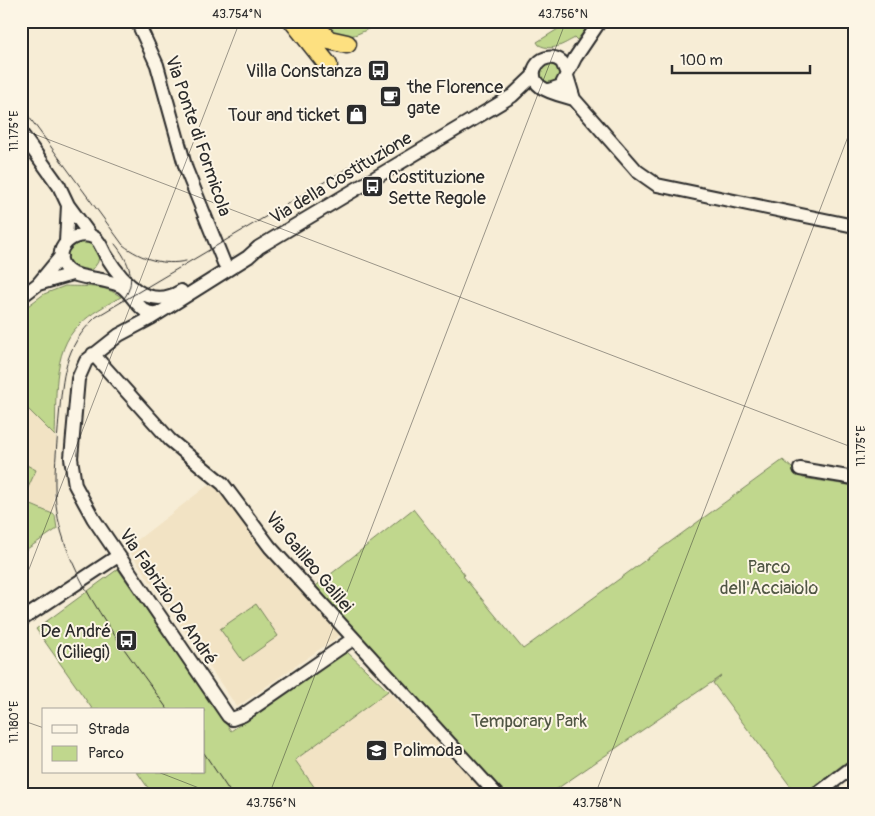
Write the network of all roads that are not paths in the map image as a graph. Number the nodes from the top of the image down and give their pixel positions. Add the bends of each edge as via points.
1 (137, 21) edge
2 (293, 21) edge
3 (309, 21) edge
4 (600, 21) edge
5 (347, 44) dead end
6 (328, 65) dead end
7 (534, 75) junction
8 (567, 75) junction
9 (545, 89) junction
10 (518, 92) junction
11 (574, 99) junction
12 (21, 133) edge
13 (68, 205) junction
14 (854, 226) edge
15 (90, 235) junction
16 (66, 242) junction
17 (259, 247) junction
18 (104, 254) junction
19 (61, 256) junction
20 (224, 263) junction
21 (72, 274) junction
22 (88, 276) junction
23 (38, 284) junction
24 (21, 297) edge
25 (137, 304) junction
26 (160, 312) junction
27 (125, 332) junction
28 (93, 354) junction
29 (800, 469) dead end
30 (854, 478) edge
31 (118, 556) junction
32 (21, 620) edge
33 (353, 640) junction
34 (854, 766) edge
35 (497, 795) edge
36 (816, 795) edge

1 - 20 street, Via Ponte di Formicola via 156,65 186,169
2 - 6 highway
3 - 5 highway via 329,40
4 - 8 street
7 - 8 street via 537,64 548,57 562,62
7 - 9 street via 536,82
7 - 10 street, Via della Costituzione
8 - 9 street via 559,87
8 - 11 street
9 - 10 street, Via della Costituzione
9 - 11 street
10 - 17 street, Via della Costituzione
11 - 14 street via 641,175 657,185
12 - 13 street via 62,190
13 - 15 street
13 - 16 street
15 - 16 street via 78,234
15 - 18 street via 99,241
16 - 19 street
17 - 20 street, Via della Costituzione
17 - 26 street, Via della Costituzione
18 - 20 street, Via della Costituzione via 120,277 140,293 159,298 176,294
18 - 22 street via 101,268
19 - 21 street via 65,268
19 - 23 street
21 - 22 street
21 - 23 street
22 - 25 street via 122,287
23 - 24 street
25 - 26 street via 150,314
25 - 27 street via 135,320
26 - 27 street, Via della Costituzione
27 - 28 street, Via della Costituzione
28 - 31 street, Via Fabrizio De André via 82,367 78,379 72,432 72,470 80,496
28 - 33 street, Via Galileo Galilei via 170,440 223,484 270,547
29 - 30 street
31 - 32 street
31 - 33 street, Via Fabrizio De André via 226,714 232,718 249,711
33 - 35 street, Via Galileo Galilei
34 - 36 street

